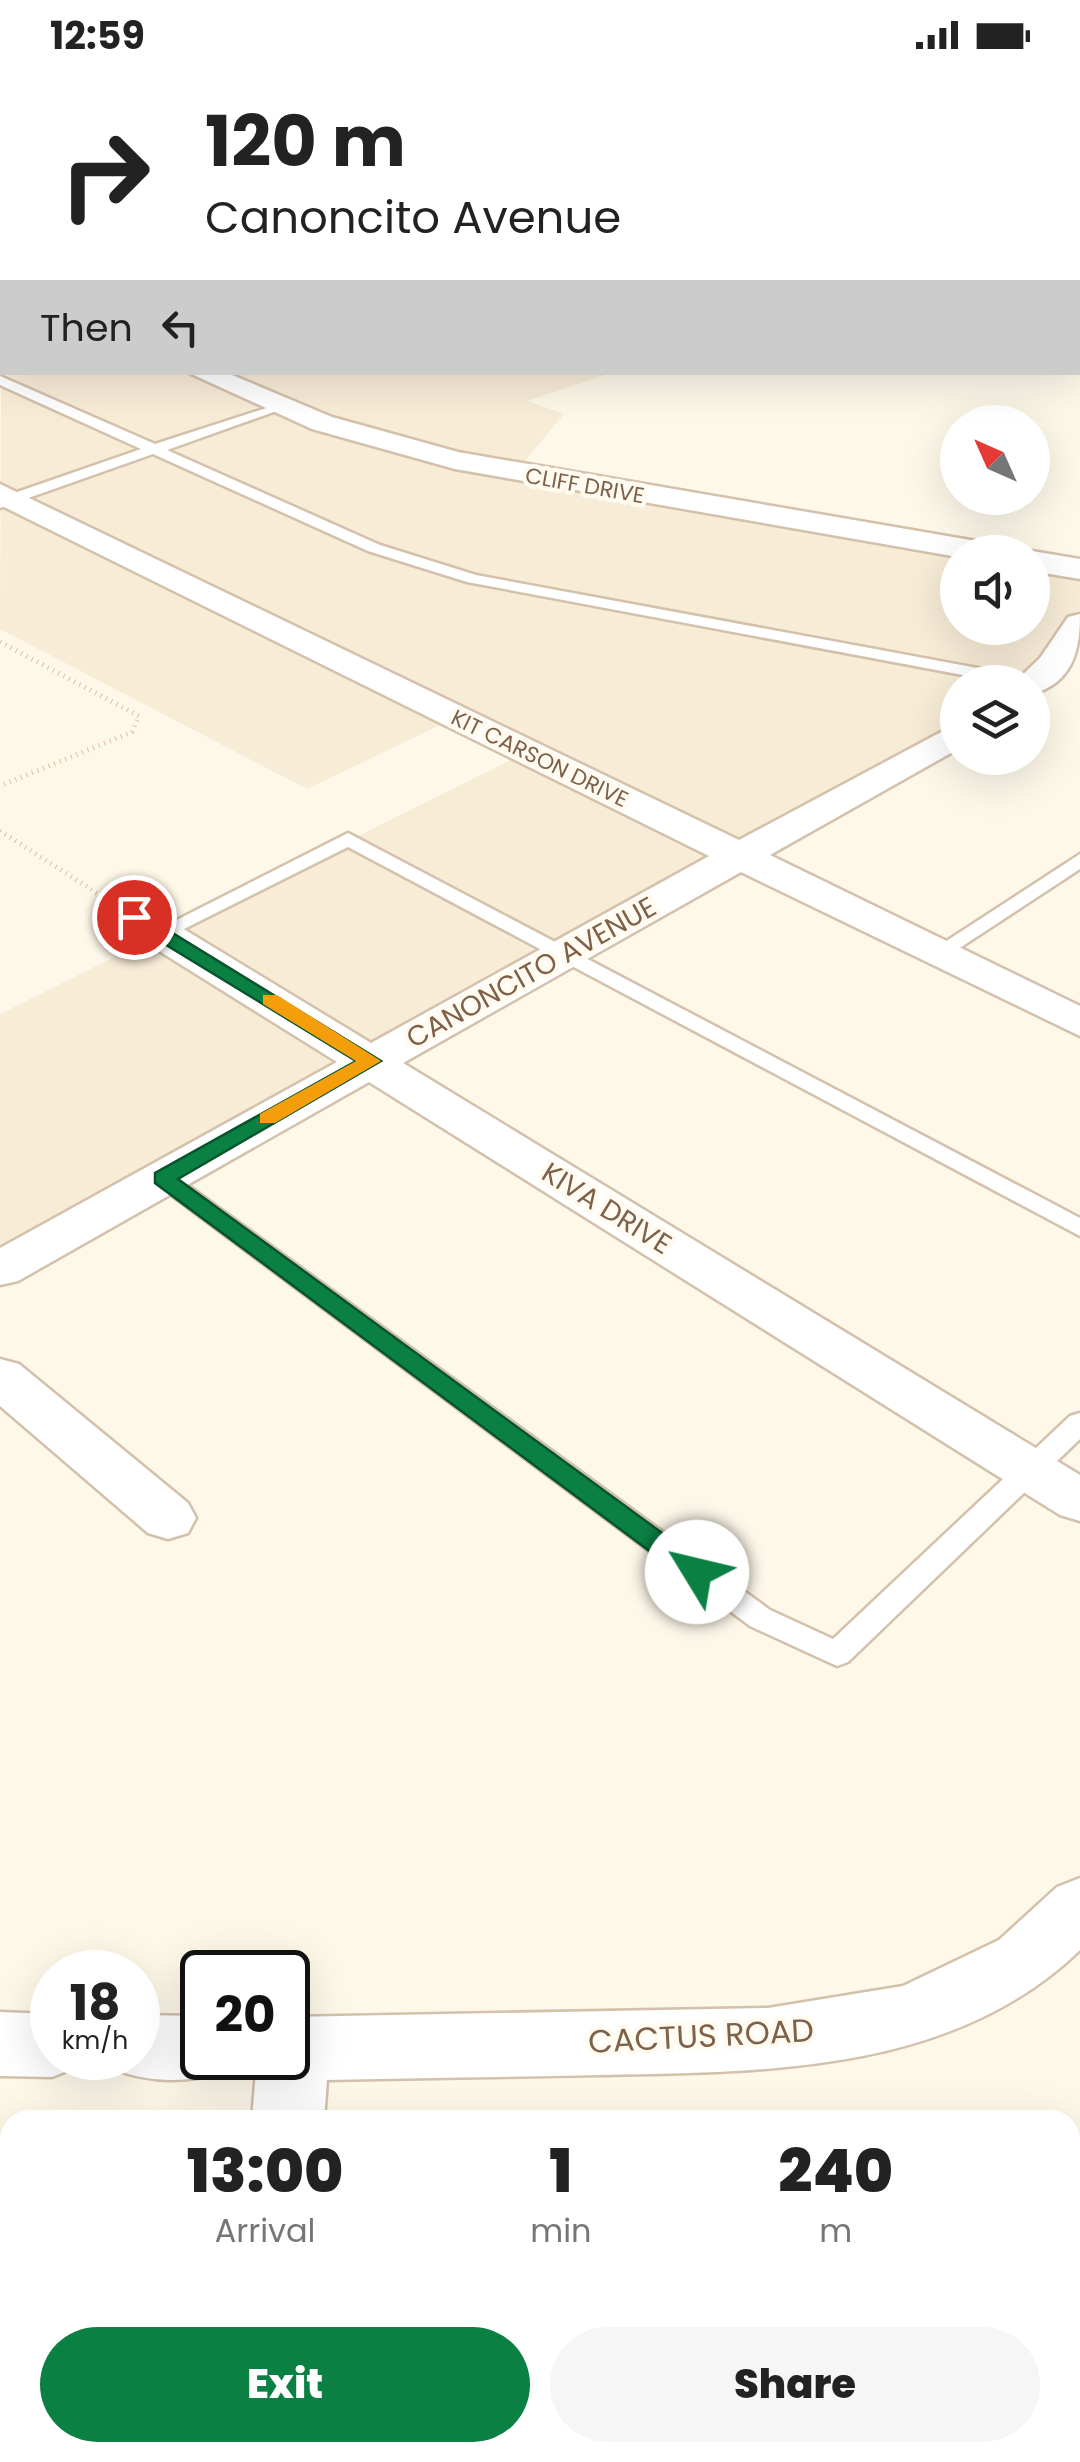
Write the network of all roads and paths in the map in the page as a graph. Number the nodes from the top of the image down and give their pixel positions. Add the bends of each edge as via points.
1 (207, 375) edge
2 (0, 380) edge
3 (280, 406) junction
4 (155, 449) junction
5 (4, 498) edge
6 (940, 545) edge
7 (1050, 564) edge
8 (1080, 569) edge
9 (1080, 624) edge
10 (0, 642) edge
11 (940, 666) edge
12 (1050, 667) edge
13 (940, 744) edge
14 (0, 786) edge
15 (0, 830) edge
16 (743, 858) junction
17 (1080, 860) edge
18 (147, 925) junction
19 (564, 952) junction
20 (939, 953) junction
21 (1080, 1022) edge
22 (371, 1061) junction
23 (163, 1178) junction
24 (1080, 1228) edge
25 (0, 1269) edge
26 (0, 1378) edge
27 (1080, 1423) edge
28 (1028, 1468) junction
29 (1080, 1501) edge
30 (168, 1518) dead end
31 (1080, 1908) edge
32 (0, 2044) edge
33 (30, 2045) edge
34 (310, 2049) edge
35 (289, 2080) edge
36 (288, 2110) edge

1 - 3 street, CLIFF DRIVE
2 - 4 lane
3 - 4 lane
3 - 6 street, CLIFF DRIVE via 514,473
4 - 5 lane
4 - 11 lane via 374,548 472,579
5 - 16 street, KIT CARSON DRIVE
7 - 8 street
9 - 12 street
10 - 14 path via 139,716 132,732
13 - 16 street, CANONCITO AVENUE
15 - 18 path
16 - 19 street, CANONCITO AVENUE
16 - 20 street, KIT CARSON DRIVE
17 - 20 lane
18 - 19 lane via 348,840
18 - 22 street, KIVA DRIVE
19 - 22 street, CANONCITO AVENUE
19 - 24 lane
20 - 21 street, KIT CARSON DRIVE
22 - 23 street, CANONCITO AVENUE
22 - 28 street, KIVA DRIVE
23 - 25 street, CANONCITO AVENUE
23 - 28 lane via 760,1618 837,1654
26 - 30 street
27 - 28 lane
28 - 29 street, KIVA DRIVE
31 - 34 street, CACTUS ROAD via 1024,1961 912,2016 768,2040
32 - 33 street
35 - 36 street

